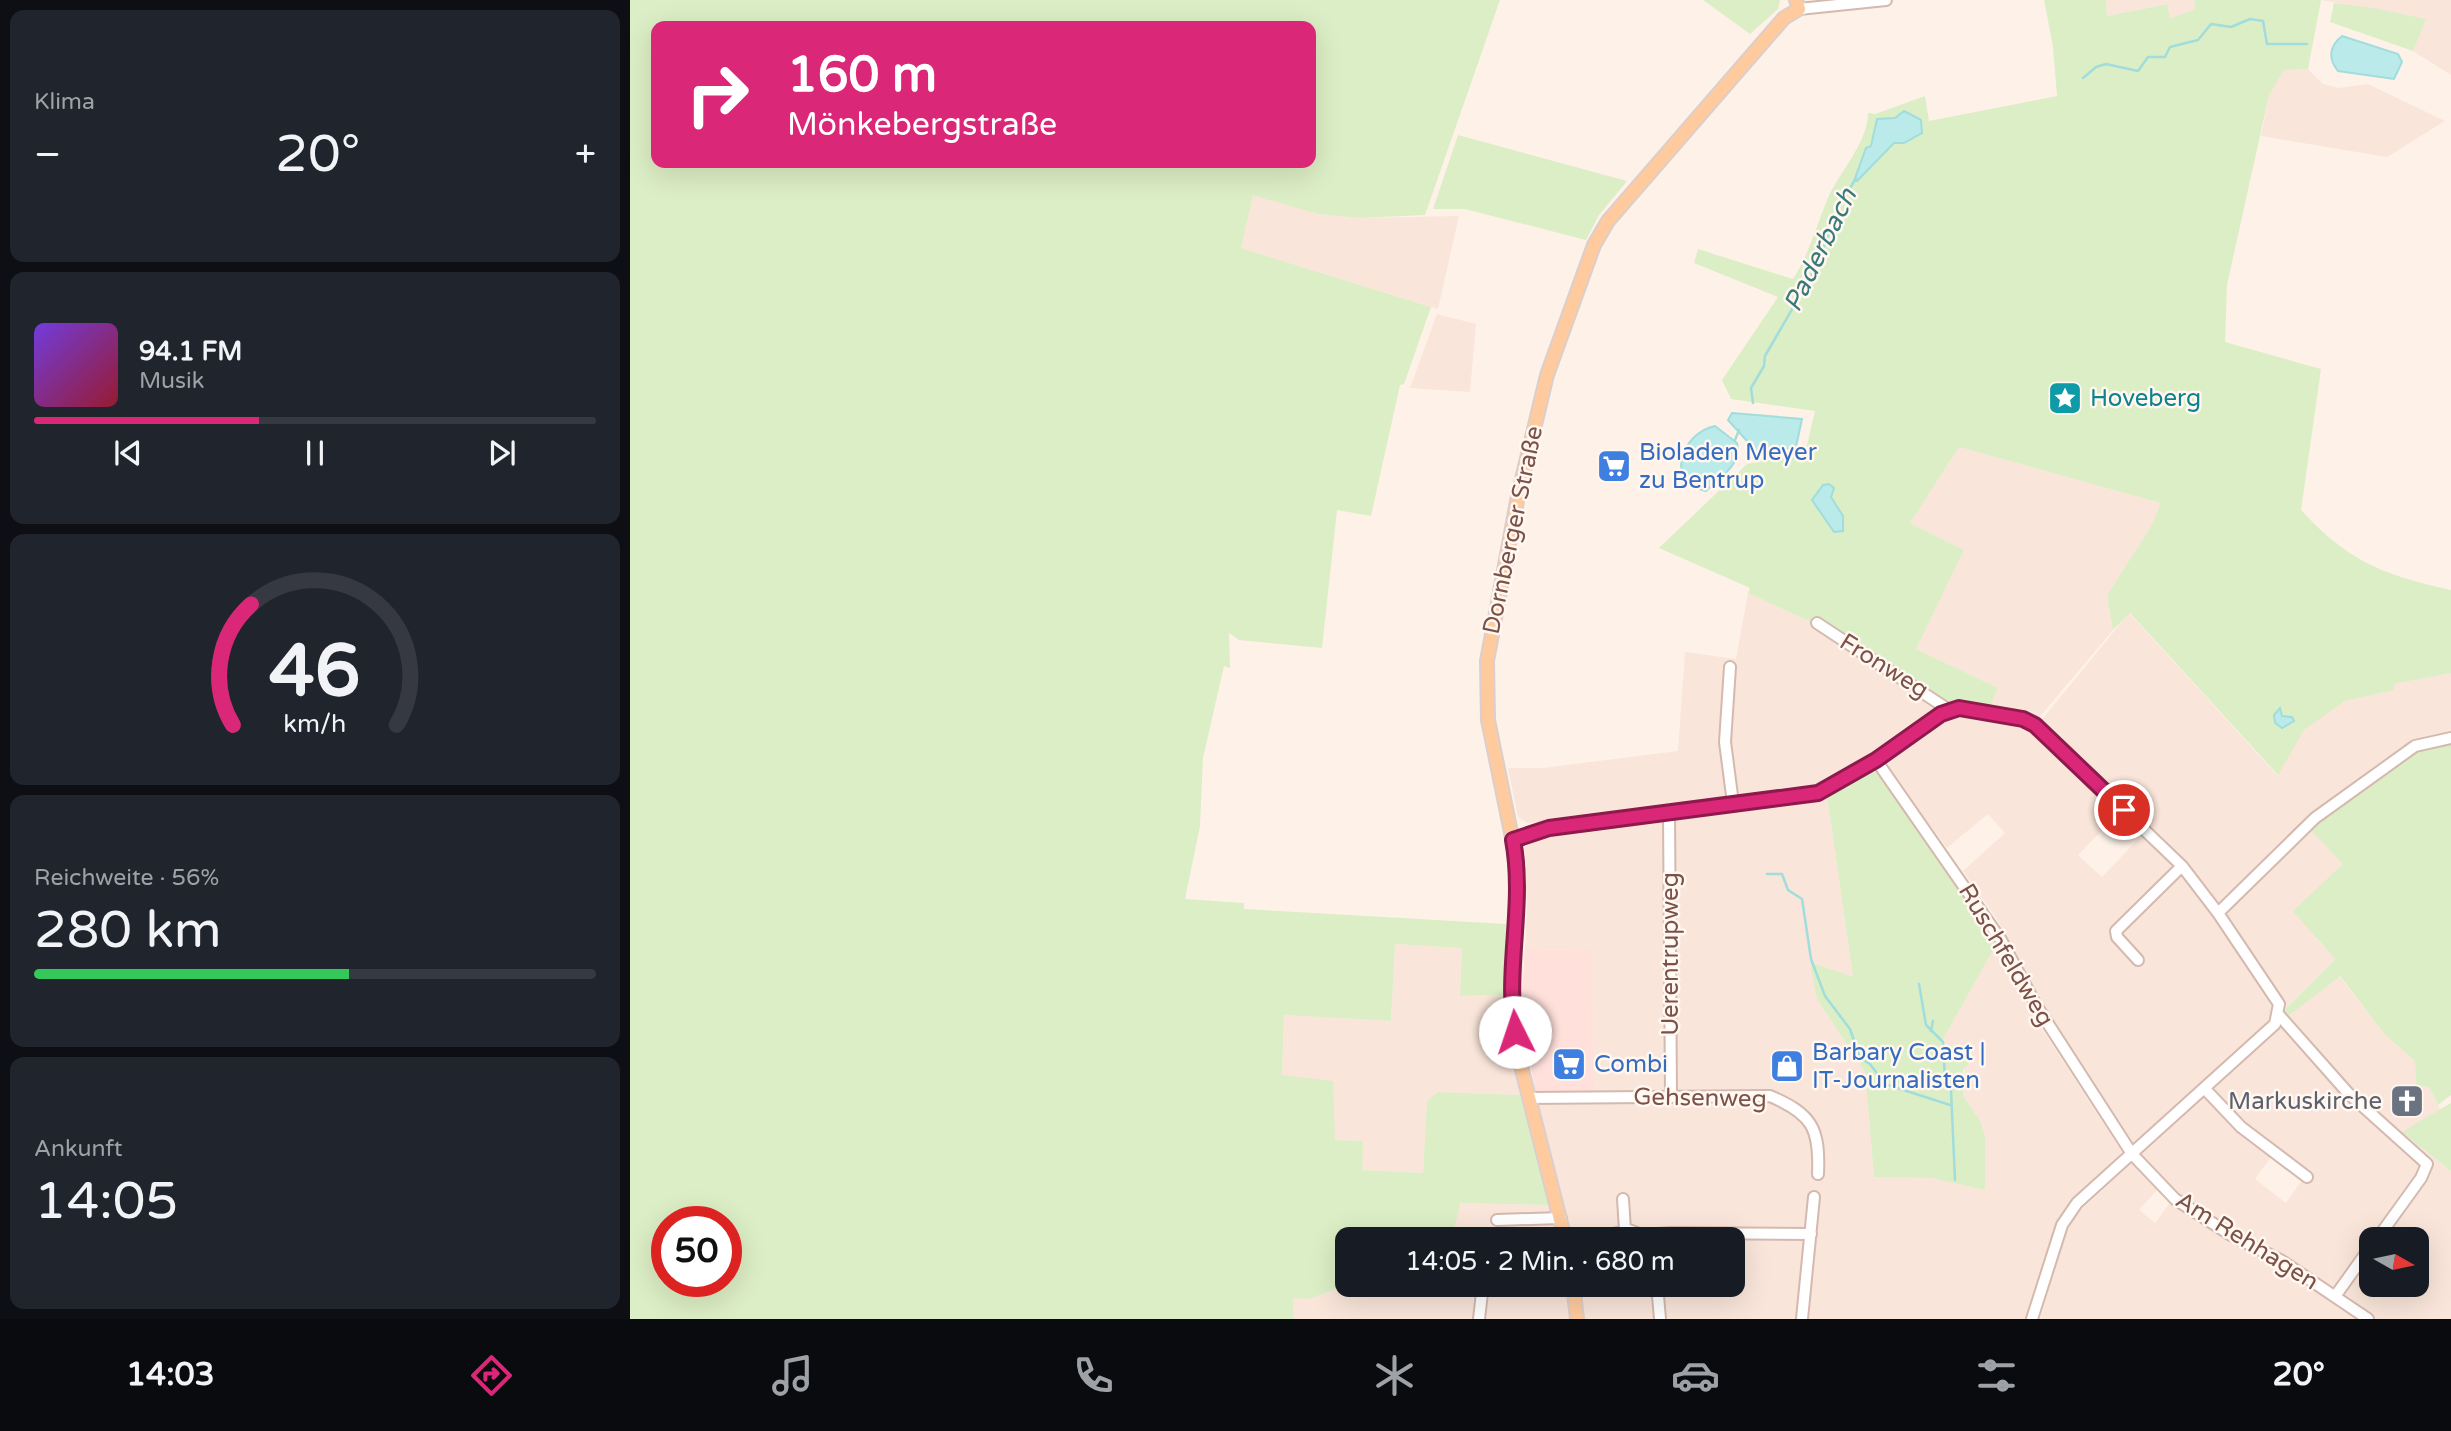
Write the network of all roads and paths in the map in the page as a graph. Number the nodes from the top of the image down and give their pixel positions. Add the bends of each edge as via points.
1 (1886, 0) edge
2 (1798, 5) edge
3 (1817, 623) dead end
4 (1730, 667) dead end
5 (1949, 710) junction
6 (2451, 738) edge
7 (1876, 760) junction
8 (1732, 803) junction
9 (1669, 812) junction
10 (1513, 840) junction
11 (2182, 866) junction
12 (2218, 913) junction
13 (2138, 960) dead end
14 (2278, 1014) junction
15 (2205, 1088) junction
16 (1671, 1096) junction
17 (1529, 1098) junction
18 (2132, 1154) junction
19 (1818, 1174) dead end
20 (2306, 1177) dead end
21 (1814, 1197) dead end
22 (1623, 1199) dead end
23 (1560, 1217) junction
24 (1497, 1220) dead end
25 (1562, 1227) edge
26 (1625, 1227) edge
27 (2386, 1227) edge
28 (1811, 1234) junction
29 (1745, 1235) edge
30 (2359, 1263) edge
31 (2336, 1296) junction
32 (1482, 1297) edge
33 (1574, 1297) edge
34 (1658, 1297) edge
35 (1479, 1319) edge
36 (1577, 1319) edge
37 (1660, 1319) edge
38 (1802, 1319) edge
39 (2032, 1319) edge
40 (2368, 1319) edge

1 - 2 street, Dornberger Straße
2 - 10 main road, Dornberger Straße via 1608,221 1594,245 1557,344 1524,472 1488,659 1488,720
3 - 5 street, Fronweg
4 - 8 street via 1725,742
5 - 7 street
5 - 11 street via 2023,719 2035,725
6 - 12 street via 2415,746 2315,818
7 - 8 street via 1818,793
7 - 18 street, Ruschfeldweg via 1994,929 2036,1005
8 - 9 street
9 - 10 street via 1549,828
9 - 16 street, Uerentrupweg
10 - 17 main road, Dornberger Straße via 1518,908 1512,1011
11 - 12 street
11 - 13 street via 2116,931
12 - 14 street via 2275,996
14 - 15 street via 2275,1024
14 - 27 street via 2348,1093 2427,1164
15 - 18 street
15 - 20 street via 2241,1127
16 - 17 street, Gehsenweg
16 - 19 street, Gehsenweg via 1756,1094 1791,1104 1814,1128
17 - 23 main road, Dornberger Straße
18 - 31 street, Am Rehhagen via 2175,1199
18 - 39 street via 2069,1212
21 - 28 street
22 - 26 street
23 - 24 street
23 - 25 main road, Dornberger Straße
28 - 29 street
28 - 38 street
30 - 31 street
31 - 40 street, Am Rehhagen
32 - 35 street
33 - 36 main road
34 - 37 street

